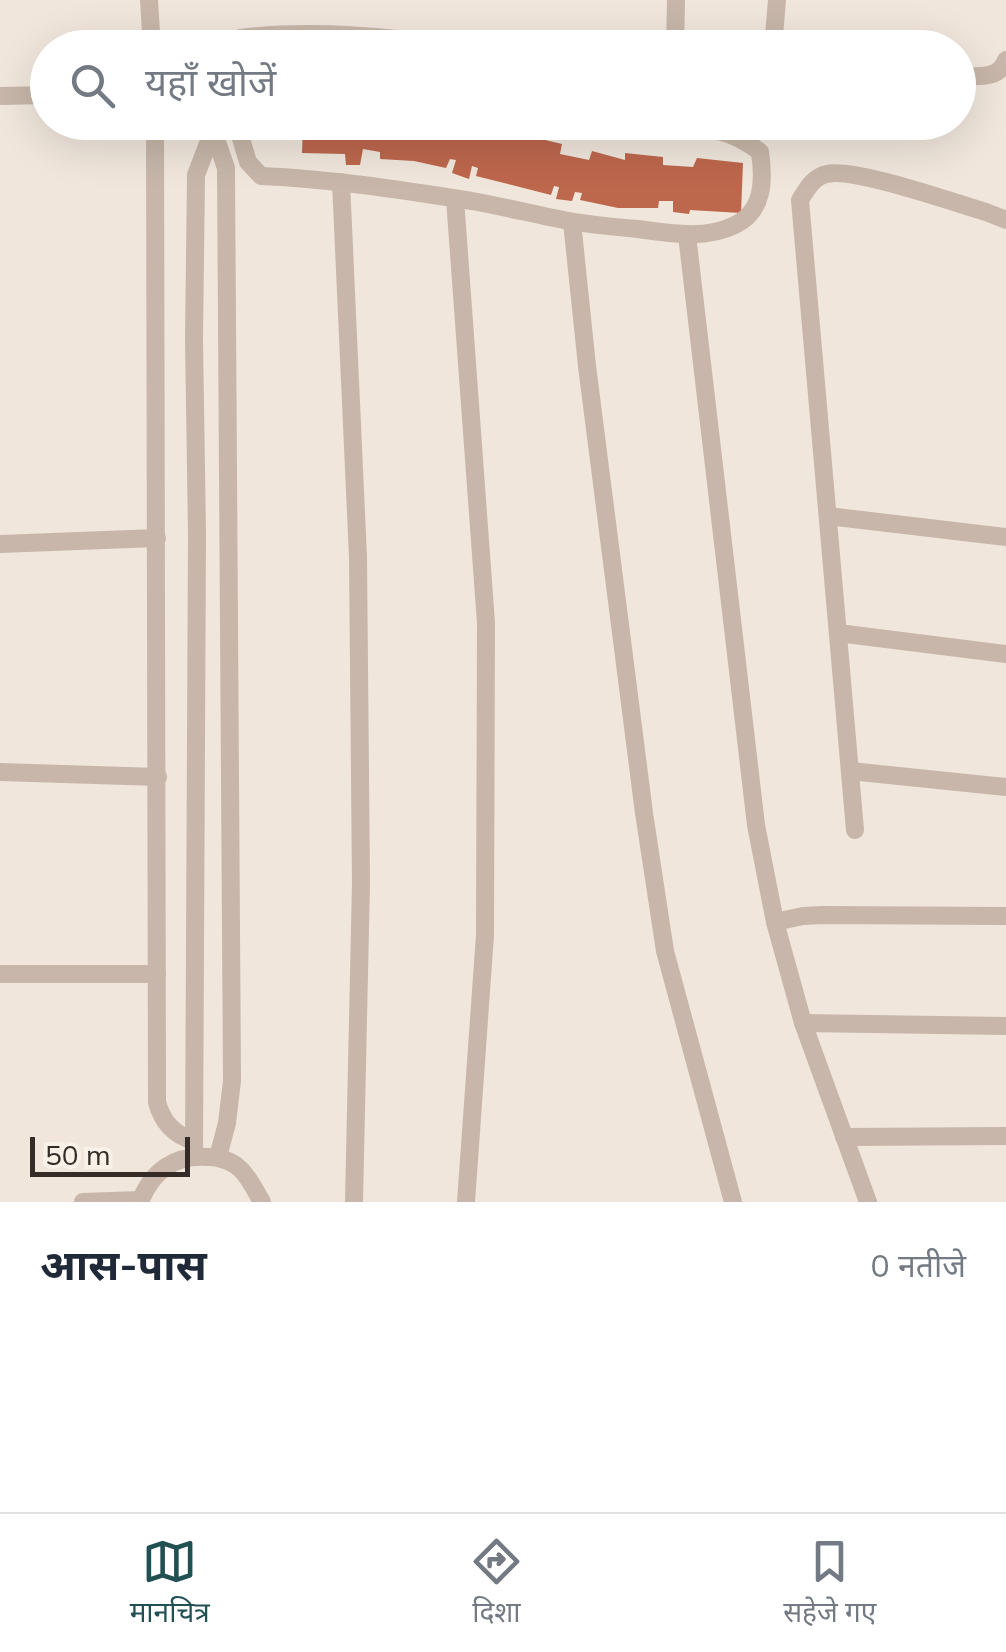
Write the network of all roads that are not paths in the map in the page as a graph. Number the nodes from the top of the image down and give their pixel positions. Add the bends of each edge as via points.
1 (149, 0) edge
2 (676, 0) edge
3 (777, 0) edge
4 (151, 30) edge
5 (675, 30) edge
6 (774, 30) edge
7 (1006, 60) edge
8 (976, 75) edge
9 (30, 95) edge
10 (0, 96) edge
11 (155, 140) edge
12 (207, 140) edge
13 (216, 140) edge
14 (241, 140) edge
15 (744, 140) edge
16 (341, 182) junction
17 (456, 199) junction
18 (1006, 220) edge
19 (572, 222) junction
20 (687, 235) junction
21 (828, 516) junction
22 (156, 538) junction
23 (1006, 538) edge
24 (0, 544) edge
25 (838, 633) junction
26 (1006, 654) edge
27 (850, 770) junction
28 (0, 772) edge
29 (158, 776) junction
30 (1006, 787) edge
31 (855, 830) dead end
32 (1006, 916) edge
33 (775, 922) junction
34 (0, 974) edge
35 (157, 974) junction
36 (803, 1023) junction
37 (1006, 1026) edge
38 (1006, 1136) edge
39 (844, 1137) junction
40 (194, 1148) junction
41 (218, 1157) junction
42 (140, 1201) edge
43 (83, 1202) edge
44 (262, 1202) edge
45 (354, 1202) edge
46 (466, 1202) edge
47 (734, 1202) edge
48 (868, 1202) edge

1 - 4 street
2 - 5 street
3 - 6 street
7 - 8 street via 996,74
9 - 10 street
11 - 22 street
12 - 40 street via 196,175
13 - 41 street via 226,168 232,1081
14 - 16 street via 261,176
15 - 20 street via 760,152 764,174 750,215 734,226
16 - 17 street
16 - 45 street via 359,595
17 - 19 street
17 - 46 street via 486,623 485,936
18 - 21 street via 857,175 828,173 800,200
19 - 20 street
19 - 47 street via 665,951
20 - 33 street via 756,826
21 - 23 street
21 - 25 street
22 - 24 street
22 - 29 street
25 - 26 street
25 - 27 street
27 - 30 street
27 - 31 street
28 - 29 street
29 - 35 street
32 - 33 street via 824,915
33 - 36 street
34 - 35 street
35 - 40 street via 157,1102 170,1128
36 - 37 street
36 - 39 street
38 - 39 street
39 - 48 street
40 - 41 street
40 - 42 street via 152,1178
41 - 44 street via 239,1168
42 - 43 street

